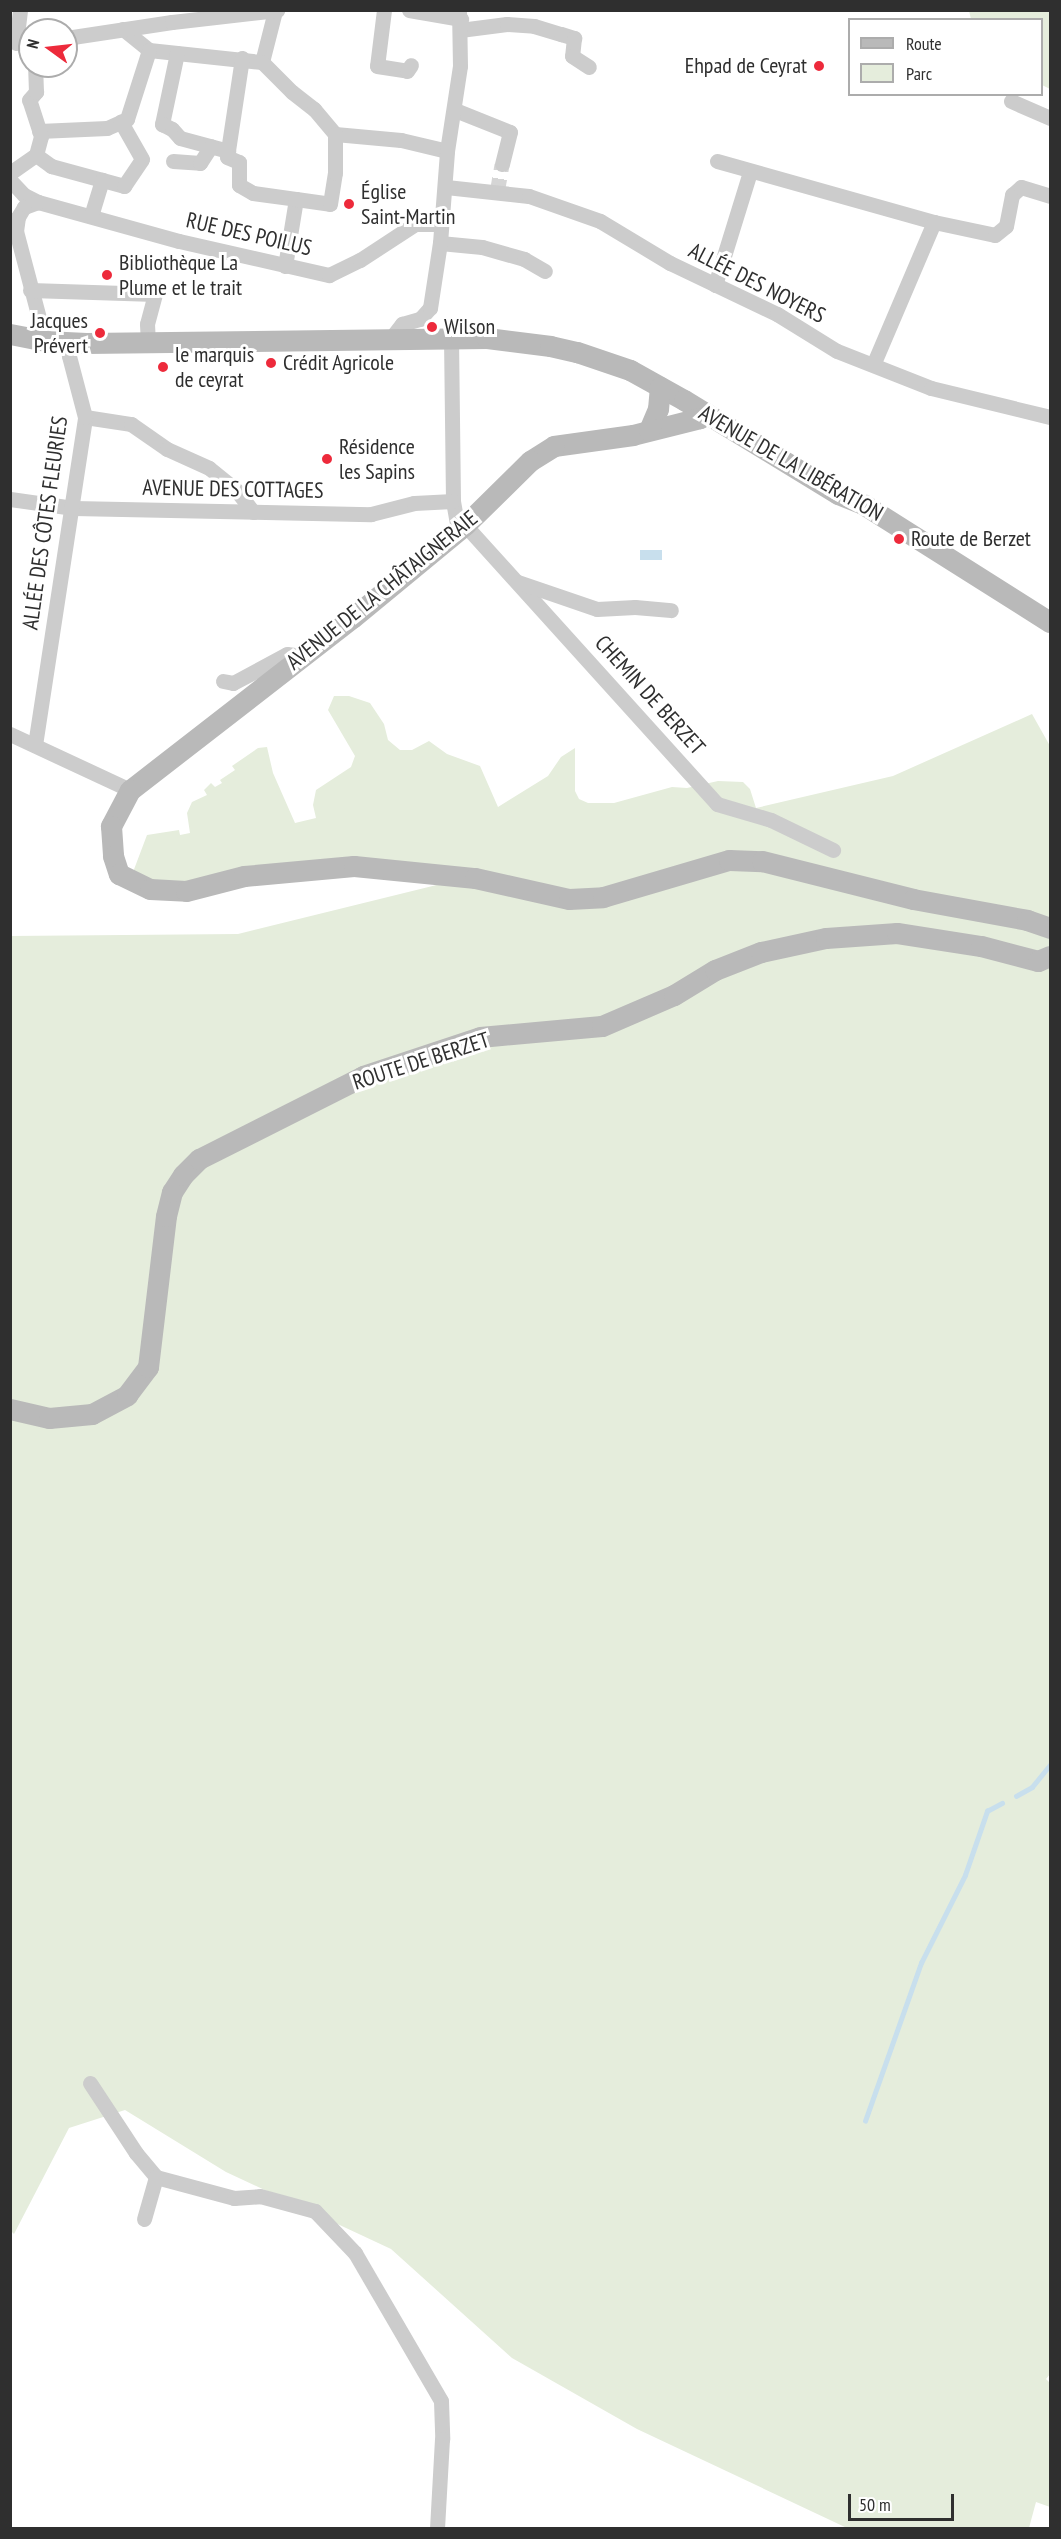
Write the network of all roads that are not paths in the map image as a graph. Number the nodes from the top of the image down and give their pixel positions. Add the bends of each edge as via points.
1 (384, 10) edge
2 (409, 10) edge
3 (276, 11) edge
4 (222, 14) edge
5 (170, 16) edge
6 (460, 17) edge
7 (123, 30) junction
8 (78, 36) edge
9 (149, 50) junction
10 (177, 53) junction
11 (242, 58) junction
12 (262, 62) junction
13 (411, 65) dead end
14 (589, 67) dead end
15 (35, 78) edge
16 (1011, 101) dead end
17 (455, 110) junction
18 (1050, 118) edge
19 (120, 122) junction
20 (39, 131) junction
21 (335, 134) junction
22 (210, 147) junction
23 (228, 152) junction
24 (447, 152) junction
25 (36, 155) junction
26 (173, 161) dead end
27 (717, 161) dead end
28 (502, 164) tunnel mouth
29 (750, 172) junction
30 (102, 180) junction
31 (12, 182) edge
32 (446, 187) junction
33 (1050, 196) edge
34 (296, 199) junction
35 (38, 202) junction
36 (91, 216) junction
37 (934, 222) junction
38 (441, 224) junction
39 (440, 243) junction
40 (15, 250) edge
41 (285, 266) junction
42 (545, 271) dead end
43 (715, 285) junction
44 (30, 290) junction
45 (10, 334) edge
46 (451, 337) junction
47 (391, 338) junction
48 (45, 341) junction
49 (69, 343) junction
50 (148, 343) junction
51 (873, 365) junction
52 (660, 387) junction
53 (706, 413) junction
54 (85, 417) junction
55 (1050, 417) edge
56 (649, 430) junction
57 (10, 499) edge
58 (453, 501) junction
59 (73, 508) junction
60 (253, 512) junction
61 (461, 528) junction
62 (516, 581) junction
63 (671, 610) dead end
64 (1050, 622) edge
65 (304, 656) junction
66 (223, 681) dead end
67 (10, 734) edge
68 (35, 745) junction
69 (130, 790) junction
70 (833, 850) dead end
71 (1050, 928) edge
72 (1050, 956) edge
73 (10, 1409) edge
74 (90, 2083) dead end
75 (156, 2177) junction
76 (144, 2219) dead end
77 (437, 2529) edge

1 - 13 street via 377,66 407,71
2 - 6 street
3 - 4 street
3 - 12 street
4 - 5 street
5 - 7 street
6 - 14 street via 534,26 574,38 572,56
6 - 17 street
7 - 8 street
7 - 9 street
9 - 10 street
9 - 19 street via 128,119
10 - 11 street
10 - 22 street via 162,124 180,138
11 - 12 street
11 - 23 street
12 - 21 street via 314,109
15 - 20 street via 36,92 29,100
16 - 18 street
17 - 24 street
17 - 28 street via 510,132
19 - 20 street via 107,128
19 - 30 street via 142,159 124,186
20 - 25 street
21 - 24 street via 401,140
21 - 34 street via 330,204
22 - 23 street
22 - 26 street via 200,163
23 - 34 street via 227,157 239,162 239,185 253,193
24 - 32 street
25 - 30 street via 51,166
25 - 31 street
27 - 29 street
29 - 37 street
29 - 43 street
30 - 36 street
31 - 35 street, RUE DES POILUS
32 - 38 street
32 - 43 street, ALLÉE DES NOYERS via 529,196 600,221
33 - 37 street via 1021,188 1012,195 1005,226 995,236
34 - 41 street
35 - 36 street, RUE DES POILUS
35 - 40 street via 24,207 18,217
36 - 41 street, RUE DES POILUS
37 - 51 street
38 - 39 street
38 - 41 street, RUE DES POILUS via 415,224 329,275
39 - 42 street via 482,247 524,259
39 - 47 street via 430,308 420,319 402,324
40 - 44 street
43 - 51 street, ALLÉE DES NOYERS via 777,314 837,351
44 - 48 street
44 - 50 street via 155,294 147,324
45 - 48 street, AVENUE DE LA LIBÉRATION
46 - 47 street, AVENUE DE LA LIBÉRATION
46 - 52 street, AVENUE DE LA LIBÉRATION via 550,345 630,370
46 - 58 street
47 - 50 street, AVENUE DE LA LIBÉRATION
48 - 49 street, AVENUE DE LA LIBÉRATION
49 - 50 street, AVENUE DE LA LIBÉRATION
49 - 54 street, ALLÉE DES CÔTES FLEURIES
51 - 55 street, ALLÉE DES NOYERS via 931,388
52 - 53 street, AVENUE DE LA LIBÉRATION
52 - 56 street via 658,409
53 - 56 street, AVENUE DE LA CHÂTAIGNERAIE via 700,418
53 - 64 street, AVENUE DE LA LIBÉRATION via 838,494 863,504
54 - 59 street, ALLÉE DES CÔTES FLEURIES
54 - 60 street via 131,424 167,449 208,468 236,490
56 - 61 street, AVENUE DE LA CHÂTAIGNERAIE via 549,449 530,461
57 - 59 street, AVENUE DES COTTAGES
58 - 60 street, AVENUE DES COTTAGES via 414,503 372,514
58 - 61 street
59 - 60 street, AVENUE DES COTTAGES
59 - 68 street, ALLÉE DES CÔTES FLEURIES
61 - 62 street, CHEMIN DE BERZET
61 - 65 street, AVENUE DE LA CHÂTAIGNERAIE
62 - 63 street via 597,609
62 - 70 street, CHEMIN DE BERZET via 717,804 771,820
65 - 66 street via 287,654 233,683
65 - 69 street, AVENUE DE LA CHÂTAIGNERAIE
67 - 68 street
68 - 69 street
69 - 71 street via 111,826 113,856 119,874 150,889 186,891 244,876 354,866 475,878 569,899 603,897 729,860 762,861
72 - 73 street, ROUTE DE BERZET via 1038,961 981,946 897,933 826,938 761,952 715,969 674,995 602,1026 480,1037 363,1076 199,1159 183,1175 172,1192 166,1216 148,1367 127,1395 92,1414 49,1418
74 - 75 street
75 - 76 street
75 - 77 street via 234,2198 260,2196 315,2211 355,2253 441,2401

